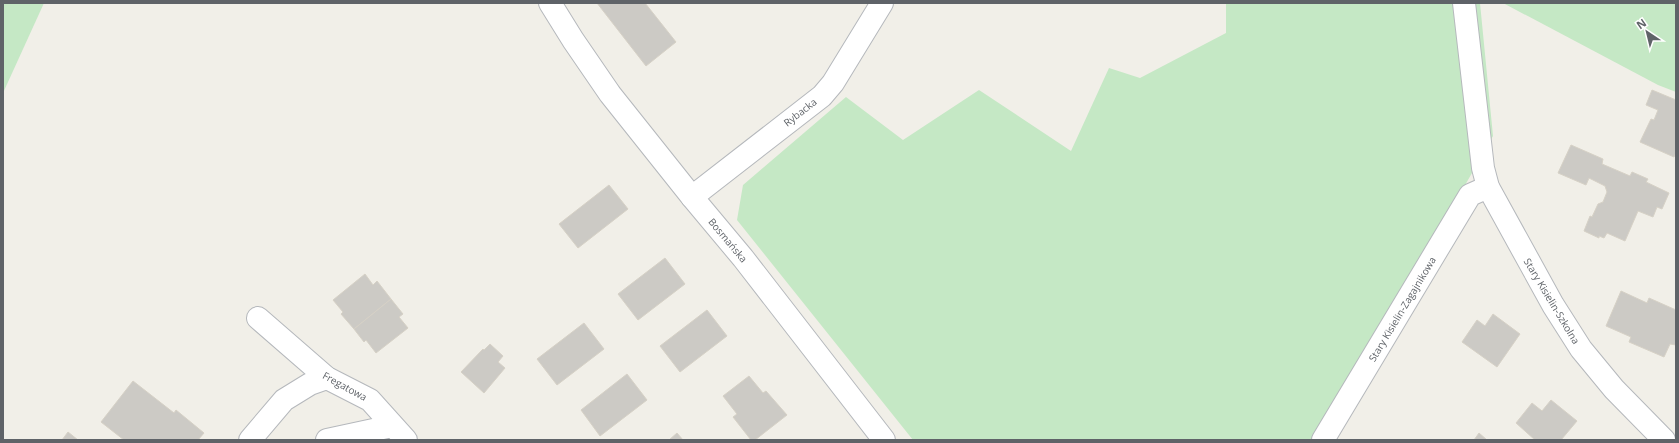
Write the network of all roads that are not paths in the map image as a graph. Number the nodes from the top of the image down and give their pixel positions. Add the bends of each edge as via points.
1 (550, 3) edge
2 (882, 3) edge
3 (1464, 3) edge
4 (1488, 187) junction
5 (692, 197) junction
6 (258, 318) dead end
7 (327, 378) junction
8 (399, 433) edge
9 (256, 438) edge
10 (879, 438) edge
11 (327, 440) edge
12 (1323, 440) edge
13 (1664, 440) edge

1 - 5 street, Bosmańska via 610,94
2 - 5 street, Rybacka via 833,83 822,96
3 - 4 street, Stary Kisielin-Szkolna via 1483,168
4 - 12 street, Stary Kisielin-Zagajnikowa via 1470,195
4 - 13 street, Stary Kisielin-Szkolna via 1552,305 1581,349 1614,389
5 - 10 street, Bosmańska via 743,258
6 - 7 street, Fregatowa
7 - 8 street, Fregatowa via 370,400
7 - 9 street via 310,384 284,400
8 - 11 street, Fregatowa

